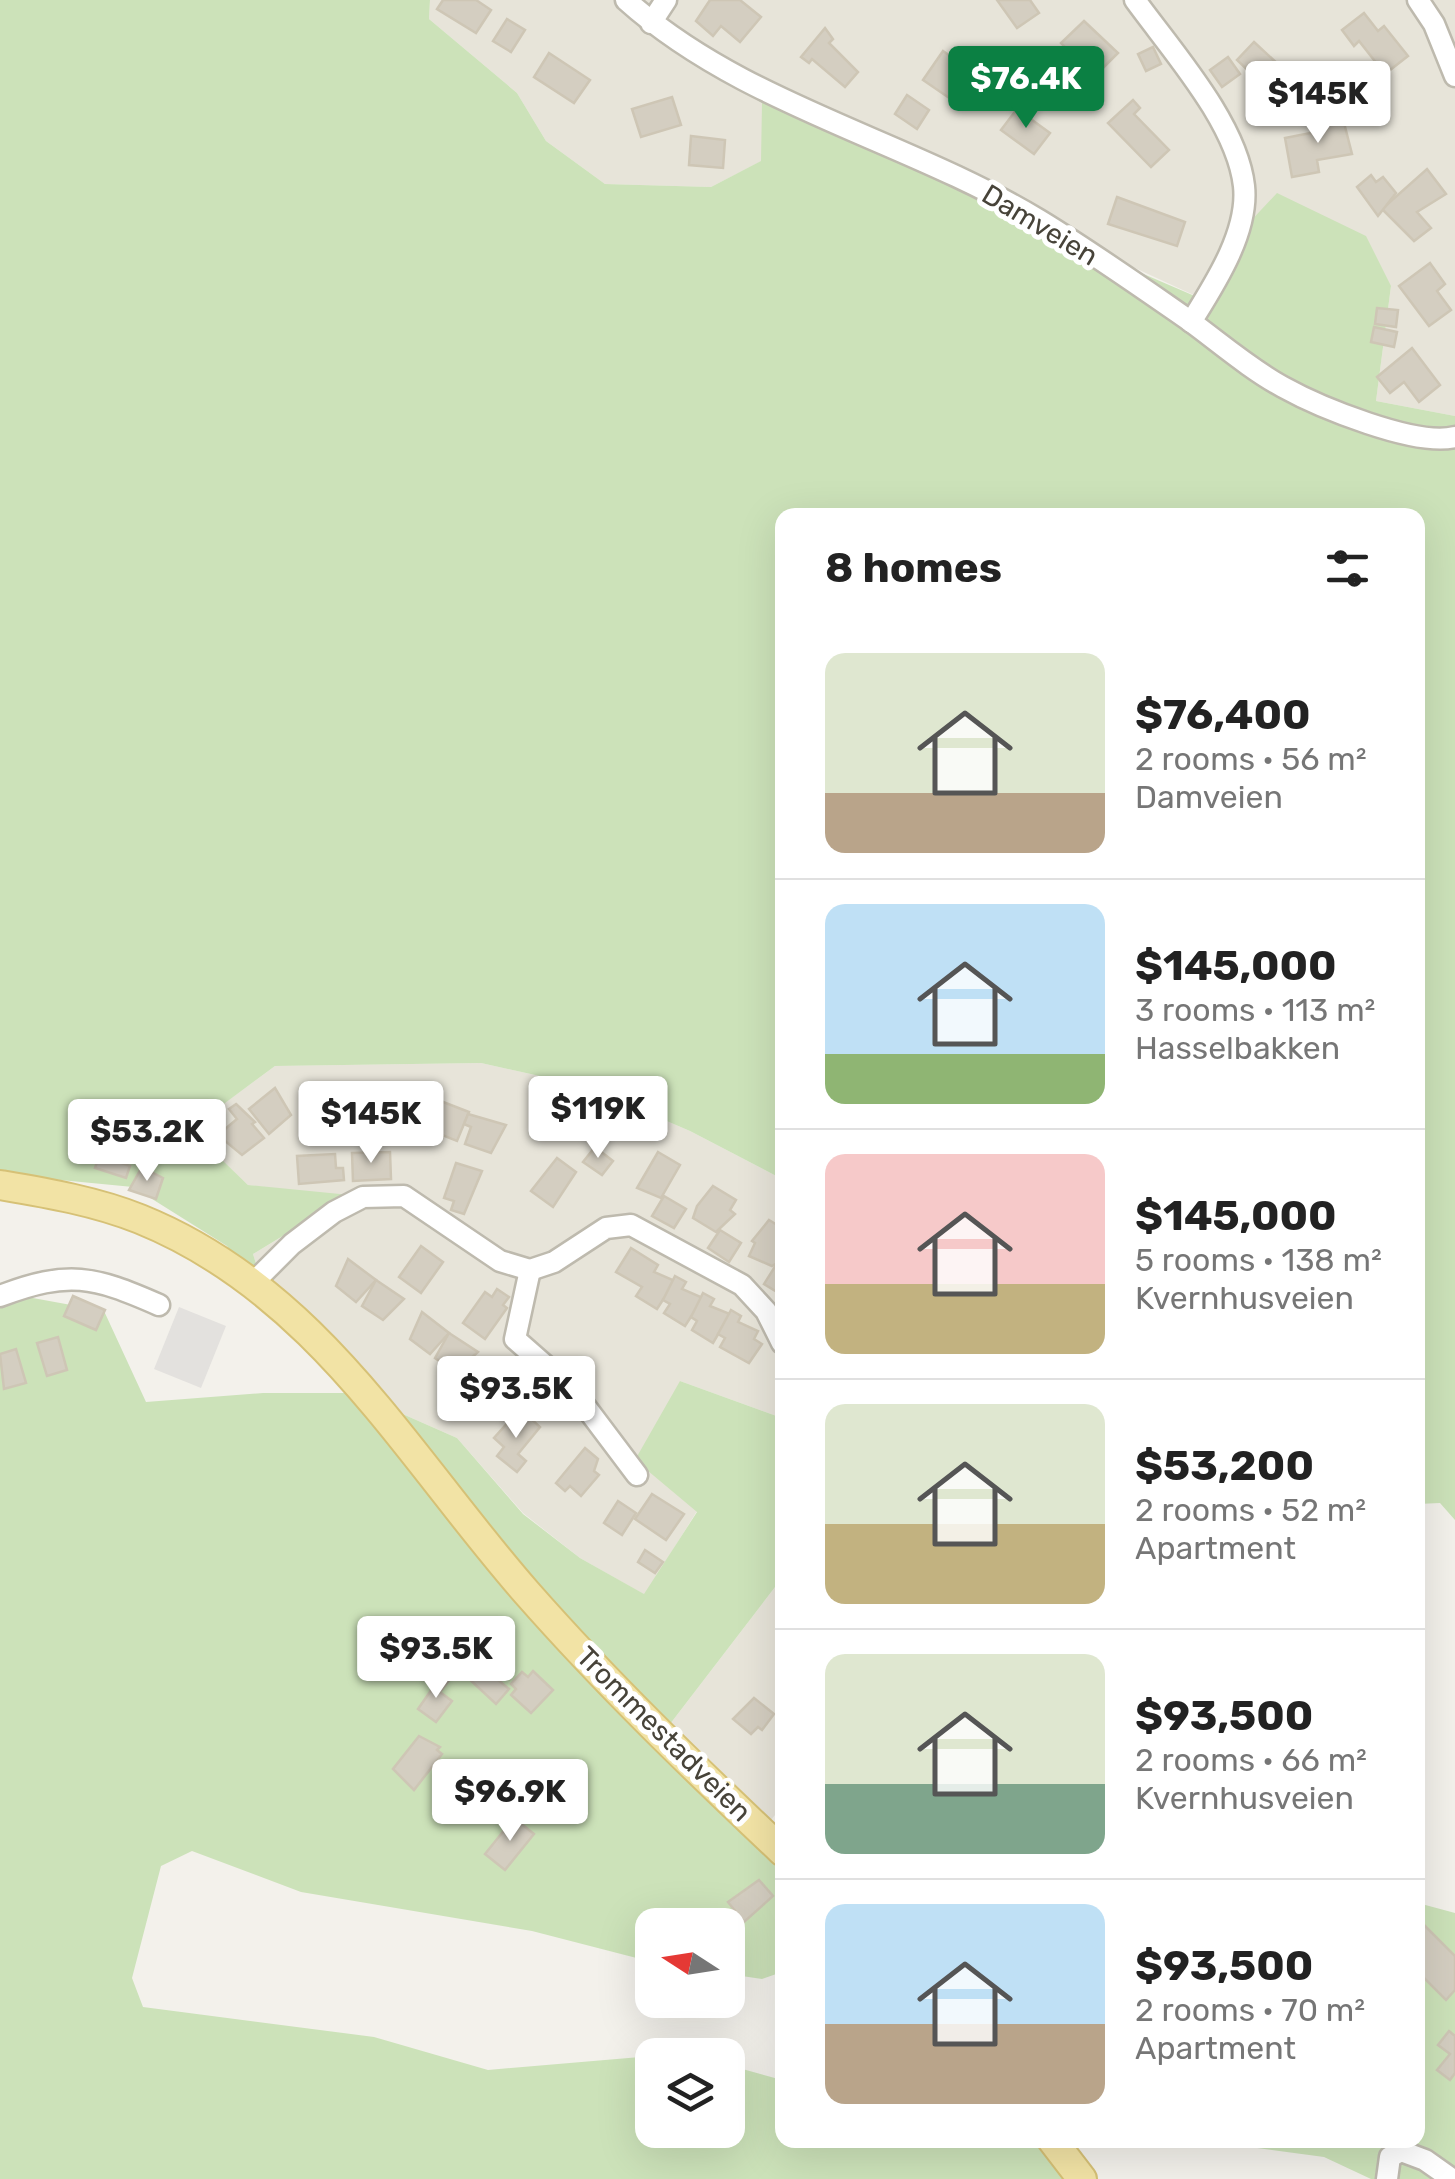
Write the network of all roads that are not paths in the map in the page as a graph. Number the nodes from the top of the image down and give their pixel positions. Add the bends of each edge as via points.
1 (626, 0) edge
2 (666, 0) edge
3 (1135, 0) edge
4 (1418, 0) edge
5 (651, 23) junction
6 (1455, 76) edge
7 (1191, 322) junction
8 (1455, 437) edge
9 (0, 1185) edge
10 (530, 1270) junction
11 (252, 1284) junction
12 (0, 1296) edge
13 (160, 1304) dead end
14 (775, 1329) edge
15 (637, 1475) dead end
16 (775, 1844) edge
17 (1058, 2148) edge
18 (1082, 2179) edge
19 (1388, 2179) edge
20 (1452, 2179) edge

1 - 5 street, Damveien
2 - 5 street
3 - 7 street via 1234,146 1244,188 1241,221
4 - 6 street
5 - 7 street, Damveien via 748,82 938,164 1039,220
7 - 8 street, Damveien via 1283,388 1408,434
9 - 11 main road, Trommestadveien via 138,1218 188,1241
10 - 11 street via 500,1261 404,1196 382,1194 334,1212
10 - 14 street via 606,1228 631,1225 742,1286
10 - 15 street via 515,1338 573,1390
11 - 16 main road, Trommestadveien via 351,1372 525,1592
12 - 13 street via 68,1277
17 - 18 main road
19 - 20 street via 1390,2157 1401,2151

